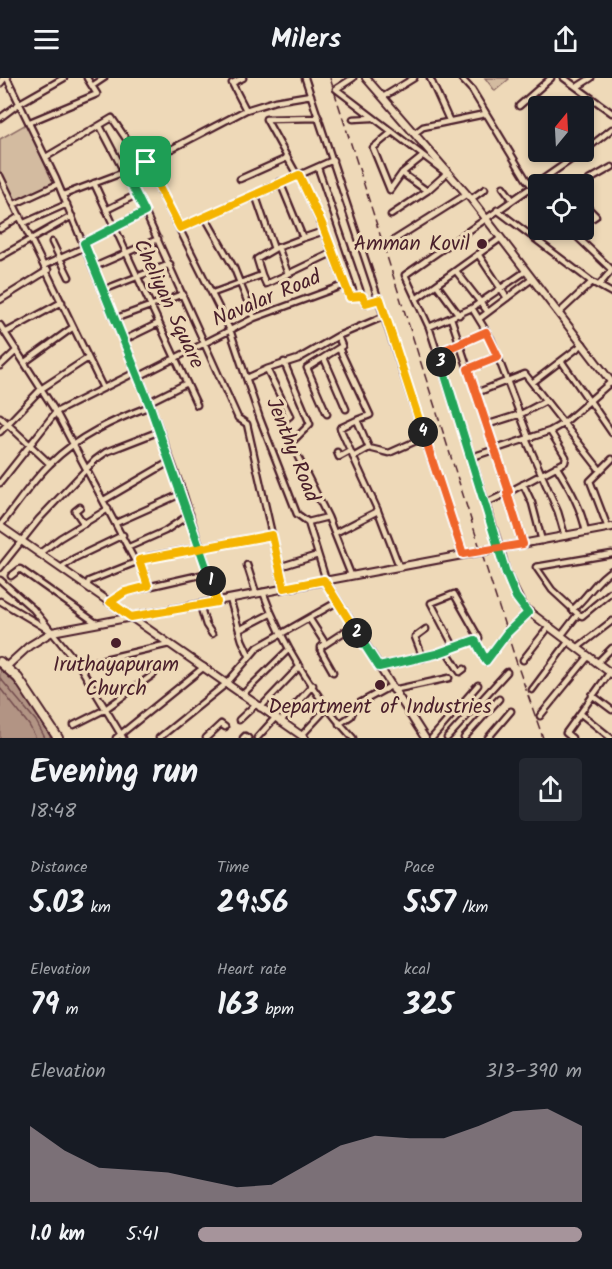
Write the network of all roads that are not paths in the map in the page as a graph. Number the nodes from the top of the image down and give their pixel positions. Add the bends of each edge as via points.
1 (5, 78) edge
2 (64, 78) edge
3 (87, 78) edge
4 (104, 78) edge
5 (243, 78) edge
6 (305, 78) edge
7 (353, 78) edge
8 (366, 78) edge
9 (414, 78) edge
10 (430, 78) edge
11 (461, 78) edge
12 (551, 78) edge
13 (564, 78) edge
14 (591, 78) edge
15 (0, 83) edge
16 (92, 86) junction
17 (577, 87) junction
18 (310, 95) junction
19 (383, 96) junction
20 (20, 103) junction
21 (519, 106) dead end
22 (246, 110) junction
23 (612, 113) edge
24 (485, 114) junction
25 (0, 118) edge
26 (319, 118) junction
27 (372, 118) junction
28 (353, 119) dead end
29 (448, 120) junction
30 (30, 122) junction
31 (100, 126) junction
32 (612, 129) edge
33 (391, 133) junction
34 (415, 133) junction
35 (594, 143) edge
36 (46, 156) junction
37 (422, 157) junction
38 (287, 158) junction
39 (333, 160) junction
40 (567, 162) edge
41 (144, 163) junction
42 (612, 167) edge
43 (318, 168) junction
44 (125, 172) junction
45 (402, 173) junction
46 (449, 174) junction
47 (549, 174) edge
48 (298, 175) junction
49 (0, 176) edge
50 (594, 177) edge
51 (240, 179) dead end
52 (528, 180) edge
53 (280, 182) junction
54 (94, 183) junction
55 (58, 184) junction
56 (503, 187) dead end
57 (7, 189) junction
58 (485, 189) dead end
59 (528, 189) edge
60 (427, 191) junction
61 (0, 194) edge
62 (255, 194) junction
63 (63, 195) junction
64 (136, 195) junction
65 (469, 196) junction
66 (512, 200) junction
67 (15, 204) junction
68 (67, 204) junction
69 (106, 210) junction
70 (497, 210) junction
71 (145, 212) junction
72 (391, 215) dead end
73 (20, 216) junction
74 (72, 216) junction
75 (205, 217) junction
76 (485, 218) junction
77 (24, 223) junction
78 (115, 228) junction
79 (180, 228) junction
80 (0, 229) edge
81 (324, 231) junction
82 (31, 238) junction
83 (303, 238) junction
84 (501, 238) junction
85 (158, 239) junction
86 (394, 240) dead end
87 (580, 240) edge
88 (52, 242) dead end
89 (85, 245) junction
90 (276, 248) junction
91 (127, 252) junction
92 (332, 253) junction
93 (478, 254) junction
94 (0, 257) edge
95 (60, 259) junction
96 (170, 264) junction
97 (94, 267) junction
98 (46, 268) junction
99 (456, 271) junction
100 (526, 271) junction
101 (288, 274) junction
102 (262, 275) junction
103 (138, 276) junction
104 (69, 277) dead end
105 (532, 279) junction
106 (592, 282) junction
107 (240, 283) junction
108 (344, 285) junction
109 (437, 285) junction
110 (599, 285) junction
111 (500, 287) junction
112 (0, 290) edge
113 (103, 290) junction
114 (213, 293) junction
115 (612, 293) edge
116 (183, 294) junction
117 (362, 296) junction
118 (2, 298) edge
119 (507, 298) junction
120 (380, 299) junction
121 (417, 299) junction
122 (62, 302) junction
123 (480, 302) junction
124 (150, 305) junction
125 (472, 308) junction
126 (488, 312) junction
127 (559, 313) junction
128 (459, 315) junction
129 (385, 316) junction
130 (254, 318) junction
131 (451, 318) junction
132 (114, 319) junction
133 (479, 319) junction
134 (159, 323) junction
135 (0, 325) edge
136 (429, 327) junction
137 (72, 328) junction
138 (230, 330) junction
139 (486, 332) junction
140 (5, 333) junction
141 (339, 336) junction
142 (123, 340) junction
143 (205, 343) junction
144 (459, 343) junction
145 (583, 344) junction
146 (339, 348) junction
147 (17, 350) junction
148 (438, 353) junction
149 (498, 357) junction
150 (88, 358) junction
151 (176, 358) junction
152 (324, 358) junction
153 (25, 362) junction
154 (562, 362) junction
155 (284, 363) junction
156 (0, 366) edge
157 (267, 369) junction
158 (468, 369) junction
159 (137, 374) junction
160 (247, 378) junction
161 (507, 381) junction
162 (532, 382) junction
163 (187, 383) junction
164 (612, 383) edge
165 (102, 386) junction
166 (41, 389) junction
167 (476, 393) junction
168 (589, 401) junction
169 (546, 402) junction
170 (150, 404) junction
171 (196, 405) dead end
172 (346, 409) dead end
173 (56, 412) junction
174 (327, 414) dead end
175 (521, 414) junction
176 (0, 417) edge
177 (260, 418) junction
178 (357, 420) junction
179 (564, 423) junction
180 (247, 424) junction
181 (7, 425) junction
182 (486, 425) junction
183 (160, 431) junction
184 (550, 431) junction
185 (0, 432) edge
186 (612, 433) edge
187 (425, 437) junction
188 (527, 439) junction
189 (28, 444) junction
190 (290, 444) junction
191 (74, 445) junction
192 (369, 448) junction
193 (350, 451) junction
194 (494, 451) junction
195 (337, 452) dead end
196 (353, 457) junction
197 (471, 457) junction
198 (612, 459) edge
199 (171, 461) junction
200 (50, 464) junction
201 (556, 466) junction
202 (87, 468) junction
203 (600, 470) junction
204 (542, 474) junction
205 (0, 483) edge
206 (523, 484) junction
207 (508, 492) junction
208 (183, 493) junction
209 (104, 500) junction
210 (486, 503) junction
211 (81, 507) dead end
212 (108, 508) junction
213 (378, 511) junction
214 (190, 514) junction
215 (328, 517) junction
216 (308, 522) junction
217 (116, 523) junction
218 (84, 524) junction
219 (0, 526) edge
220 (610, 527) edge
221 (586, 532) junction
222 (335, 533) junction
223 (272, 535) junction
224 (123, 536) junction
225 (565, 536) junction
226 (22, 541) junction
227 (543, 541) junction
228 (523, 544) junction
229 (129, 547) junction
230 (201, 547) junction
231 (500, 548) junction
232 (40, 553) junction
233 (463, 554) junction
234 (612, 554) edge
235 (318, 555) junction
236 (137, 561) junction
237 (248, 565) dead end
238 (399, 566) junction
239 (279, 567) junction
240 (0, 568) edge
241 (61, 568) junction
242 (612, 570) edge
243 (209, 573) junction
244 (351, 575) junction
245 (11, 576) dead end
246 (0, 580) edge
247 (325, 580) junction
248 (87, 586) junction
249 (148, 586) junction
250 (284, 588) junction
251 (612, 591) edge
252 (259, 592) junction
253 (230, 599) junction
254 (0, 601) edge
255 (110, 602) junction
256 (217, 602) junction
257 (337, 602) junction
258 (200, 605) junction
259 (572, 610) junction
260 (528, 613) junction
261 (578, 614) junction
262 (270, 615) junction
263 (131, 618) junction
264 (309, 618) junction
265 (612, 621) edge
266 (97, 624) junction
267 (353, 627) junction
268 (548, 628) junction
269 (426, 629) dead end
270 (50, 630) junction
271 (239, 630) junction
272 (212, 634) dead end
273 (281, 634) junction
274 (561, 636) junction
275 (475, 640) junction
276 (568, 642) junction
277 (325, 643) junction
278 (169, 644) junction
279 (454, 647) junction
280 (577, 648) junction
281 (612, 648) edge
282 (289, 649) junction
283 (446, 650) junction
284 (249, 655) junction
285 (588, 657) junction
286 (423, 658) junction
287 (523, 660) dead end
288 (597, 663) junction
289 (3, 664) edge
290 (79, 665) junction
291 (300, 666) junction
292 (379, 667) junction
293 (204, 668) junction
294 (464, 669) dead end
295 (333, 672) dead end
296 (507, 672) dead end
297 (611, 673) edge
298 (154, 674) dead end
299 (449, 678) dead end
300 (227, 683) junction
301 (313, 685) junction
302 (478, 685) dead end
303 (392, 688) junction
304 (532, 690) dead end
305 (242, 695) junction
306 (592, 695) junction
307 (499, 699) dead end
308 (258, 706) junction
309 (327, 708) junction
310 (104, 710) junction
311 (612, 710) edge
312 (512, 711) dead end
313 (581, 714) junction
314 (540, 716) dead end
315 (239, 720) dead end
316 (278, 720) junction
317 (339, 724) junction
318 (74, 725) dead end
319 (225, 727) dead end
320 (566, 733) junction
321 (120, 737) edge
322 (304, 737) edge
323 (58, 738) edge
324 (159, 738) edge
325 (206, 738) edge
326 (243, 738) edge
327 (248, 738) edge
328 (257, 738) edge
329 (353, 738) edge
330 (425, 738) edge
331 (432, 738) edge
332 (447, 738) edge
333 (464, 738) edge
334 (488, 738) edge
335 (562, 738) edge
336 (572, 738) edge
337 (610, 738) edge

1 - 15 main road
1 - 20 street
2 - 20 street
3 - 16 street
4 - 16 street
5 - 22 street via 232,83
6 - 18 street
7 - 27 street via 336,89
8 - 19 main road
9 - 19 street
10 - 29 street
11 - 24 street
12 - 21 street
13 - 17 street
14 - 17 street
16 - 30 street via 97,94
17 - 23 street
18 - 22 street via 275,100
18 - 26 street
19 - 34 main road
20 - 25 street
20 - 30 street
22 - 41 street
24 - 29 street
24 - 52 street
26 - 38 street via 266,119
26 - 39 street
27 - 28 street
27 - 33 street
29 - 34 street
30 - 36 street
31 - 36 street
31 - 41 street, Jenthy Road via 112,117
31 - 44 street
32 - 35 street
33 - 37 street
33 - 45 street via 373,148 390,190
34 - 46 main road
36 - 55 street
37 - 45 street
37 - 46 street
38 - 48 street
38 - 51 street
39 - 43 street
39 - 120 street
40 - 47 street
41 - 44 street
41 - 79 street, Jenthy Road
42 - 50 street
43 - 48 street
43 - 117 street
44 - 54 street
44 - 64 street
45 - 60 street
46 - 60 street
46 - 65 main road
48 - 53 street
48 - 81 street
49 - 57 street
53 - 62 street
53 - 83 street
54 - 63 street
54 - 69 street, Cheliyan Square
55 - 63 street
55 - 67 street
56 - 66 street
57 - 61 street
57 - 67 street
58 - 65 street
59 - 66 street
60 - 72 street
62 - 75 street
62 - 90 street
63 - 68 street
64 - 69 street
64 - 71 street
65 - 76 main road
65 - 86 street
66 - 70 street
67 - 73 street
68 - 74 street
68 - 77 street
69 - 78 street, Cheliyan Square
70 - 76 street
70 - 106 street
71 - 78 street
71 - 85 street
73 - 77 street
73 - 80 street
74 - 82 street
74 - 89 street
75 - 79 street
75 - 107 street
76 - 84 main road
76 - 121 street via 405,275
77 - 82 street
78 - 89 street
78 - 91 street, Cheliyan Square
79 - 114 street, Jenthy Road
81 - 83 street
81 - 92 street
82 - 94 street
82 - 98 street
83 - 90 street
84 - 93 street
84 - 100 main road
85 - 91 street
85 - 96 street
87 - 110 street via 612,270
88 - 95 street
89 - 95 street
89 - 97 street
90 - 101 street
90 - 102 street via 257,259
91 - 97 street
91 - 103 street, Cheliyan Square
92 - 101 street
92 - 108 street
93 - 99 street
93 - 111 street
95 - 98 street
95 - 104 street
96 - 103 street
96 - 116 street
97 - 113 street
98 - 118 street
98 - 122 street
99 - 109 street
99 - 123 street
100 - 105 main road
100 - 111 street
101 - 102 street via 266,284
102 - 107 street
103 - 113 street
103 - 124 street, Cheliyan Square
105 - 119 street
105 - 127 main road
106 - 110 street
106 - 127 street
107 - 114 street
107 - 130 street
108 - 117 street via 350,297
108 - 130 street, Navalar Road
109 - 121 street
109 - 128 street
110 - 115 street
111 - 119 street
111 - 123 street
112 - 118 street
113 - 132 street
114 - 138 street, Jenthy Road
116 - 124 street
116 - 143 street
117 - 120 street via 366,303
119 - 126 street
120 - 129 street
121 - 136 street
122 - 137 street
122 - 140 street
123 - 125 street
123 - 126 street
124 - 132 street
124 - 134 street, Cheliyan Square
125 - 128 street
125 - 133 street
126 - 133 street
127 - 145 main road
128 - 131 street
129 - 141 street
129 - 187 street
130 - 138 street, Navalar Road
131 - 136 street
131 - 144 street
132 - 142 street
133 - 139 street
134 - 142 street
134 - 151 street, Cheliyan Square
135 - 140 street
136 - 148 street
137 - 150 street
137 - 153 street
138 - 143 street, Navalar Road
138 - 160 street, Jenthy Road
139 - 144 street
139 - 149 street
140 - 147 street
141 - 146 street
141 - 155 street
142 - 159 street
143 - 151 street, Navalar Road
143 - 180 street via 238,418
144 - 148 street
144 - 158 street
145 - 154 street
145 - 164 main road
146 - 152 street
146 - 178 street via 370,415
147 - 153 street
147 - 156 street
148 - 197 street
149 - 158 street
149 - 161 street
150 - 165 street
150 - 166 street
151 - 159 street, Navalar Road
151 - 163 street, Cheliyan Square
152 - 172 street
152 - 174 street via 307,368
153 - 166 street
154 - 162 street
154 - 168 street
155 - 157 street
155 - 190 street via 310,424
157 - 160 street
157 - 190 street via 290,416 281,423
158 - 167 street
159 - 165 street, Navalar Road
159 - 170 street
160 - 177 street, Jenthy Road
161 - 162 street via 525,374
161 - 167 street
161 - 175 street
162 - 169 street
163 - 170 street
163 - 171 street, Cheliyan Square
164 - 168 street
165 - 173 street, Navalar Road
166 - 173 street
166 - 181 street
167 - 182 street
168 - 179 street
168 - 186 street
169 - 175 street
169 - 179 street
170 - 183 street
170 - 191 street
173 - 189 street, Navalar Road
173 - 191 street
175 - 182 street
175 - 188 street
176 - 181 street
177 - 180 street
177 - 216 street, Jenthy Road via 297,514
178 - 192 street
178 - 193 street via 340,428
179 - 184 street
179 - 203 street
180 - 223 street
181 - 185 street
181 - 189 street
182 - 194 street
183 - 199 street
183 - 202 street via 106,452
184 - 188 street
184 - 201 street via 566,457
187 - 192 street via 389,453
187 - 233 street
188 - 194 street
188 - 204 street
189 - 200 street
189 - 205 street, Navalar Road
190 - 215 street
191 - 200 street
191 - 202 street
192 - 196 street
193 - 195 street via 339,457
193 - 196 street
194 - 197 street
194 - 207 street
196 - 213 street
197 - 210 street
198 - 203 street
199 - 208 street
199 - 209 street
200 - 219 street
201 - 204 street
201 - 221 street via 579,508
202 - 209 street
202 - 226 street
203 - 220 street via 590,481
204 - 206 street
204 - 225 street
206 - 207 street
206 - 227 street
207 - 210 street
207 - 228 street
208 - 214 street
208 - 217 street
209 - 212 street
210 - 231 street
211 - 218 street via 75,512
212 - 217 street
212 - 218 street
213 - 222 street
213 - 238 street
214 - 229 street via 165,531
214 - 230 street
215 - 216 street
215 - 222 street
216 - 235 street, Jenthy Road
217 - 224 street
218 - 232 street
219 - 226 main road
220 - 221 main road
221 - 225 main road
222 - 244 street
223 - 230 street
223 - 239 street
224 - 229 street
224 - 241 street
225 - 227 main road
226 - 232 main road
226 - 240 street
227 - 228 main road
228 - 231 main road
229 - 236 street
230 - 236 street
230 - 243 street
231 - 233 main road
231 - 260 main road via 516,597
232 - 241 main road
233 - 238 main road
234 - 259 street via 536,567
235 - 239 street
235 - 247 street, Jenthy Road
236 - 248 street via 89,581
236 - 249 street
237 - 252 street
238 - 244 main road
239 - 250 street
241 - 248 main road
242 - 259 street
243 - 249 street
243 - 256 street
244 - 247 main road
245 - 266 street via 20,569
246 - 270 street
247 - 250 main road
247 - 257 main road
248 - 255 main road
249 - 255 street via 125,592
250 - 252 main road
251 - 261 street via 582,616
252 - 253 main road
252 - 262 street
253 - 256 main road
253 - 271 street
254 - 270 street
255 - 263 main road
256 - 258 main road
257 - 264 street
257 - 267 main road
258 - 263 main road
258 - 272 street
259 - 261 street
260 - 268 main road
260 - 275 street via 486,661
261 - 274 street
262 - 271 street
262 - 273 street
263 - 266 main road
263 - 278 main road
264 - 273 street
264 - 277 street
265 - 280 street
266 - 270 main road
267 - 277 street
267 - 292 main road
268 - 274 main road
268 - 287 street
269 - 286 street via 415,637
270 - 289 main road
270 - 290 street
271 - 284 street
273 - 282 street
273 - 284 street
274 - 276 main road
275 - 279 street
275 - 279 street via 479,638 454,594 431,603
276 - 280 main road
276 - 304 street
277 - 295 street via 321,651
278 - 290 street
278 - 293 main road
279 - 283 street
280 - 285 main road
281 - 288 street
282 - 291 street
282 - 305 street
283 - 286 street
283 - 294 street via 460,672
284 - 300 street
285 - 288 main road
285 - 314 street
286 - 292 street
288 - 297 main road
289 - 323 highway via 37,703
290 - 310 street
291 - 301 street
291 - 308 street
292 - 303 main road
293 - 300 main road
293 - 321 street
296 - 332 street
297 - 306 street
298 - 310 street
299 - 303 street
300 - 305 main road
300 - 324 street
301 - 309 street
301 - 316 street
302 - 331 street
303 - 317 street via 356,705 351,716
303 - 330 main road
305 - 308 main road
306 - 311 street
306 - 313 street
307 - 333 street
308 - 315 street
308 - 316 main road
309 - 317 street
309 - 322 street
310 - 318 street
310 - 321 street
312 - 334 street
313 - 320 street
313 - 337 street
316 - 322 main road
316 - 328 street
317 - 329 street
319 - 325 street via 221,724
320 - 335 street
320 - 336 street
326 - 327 street

